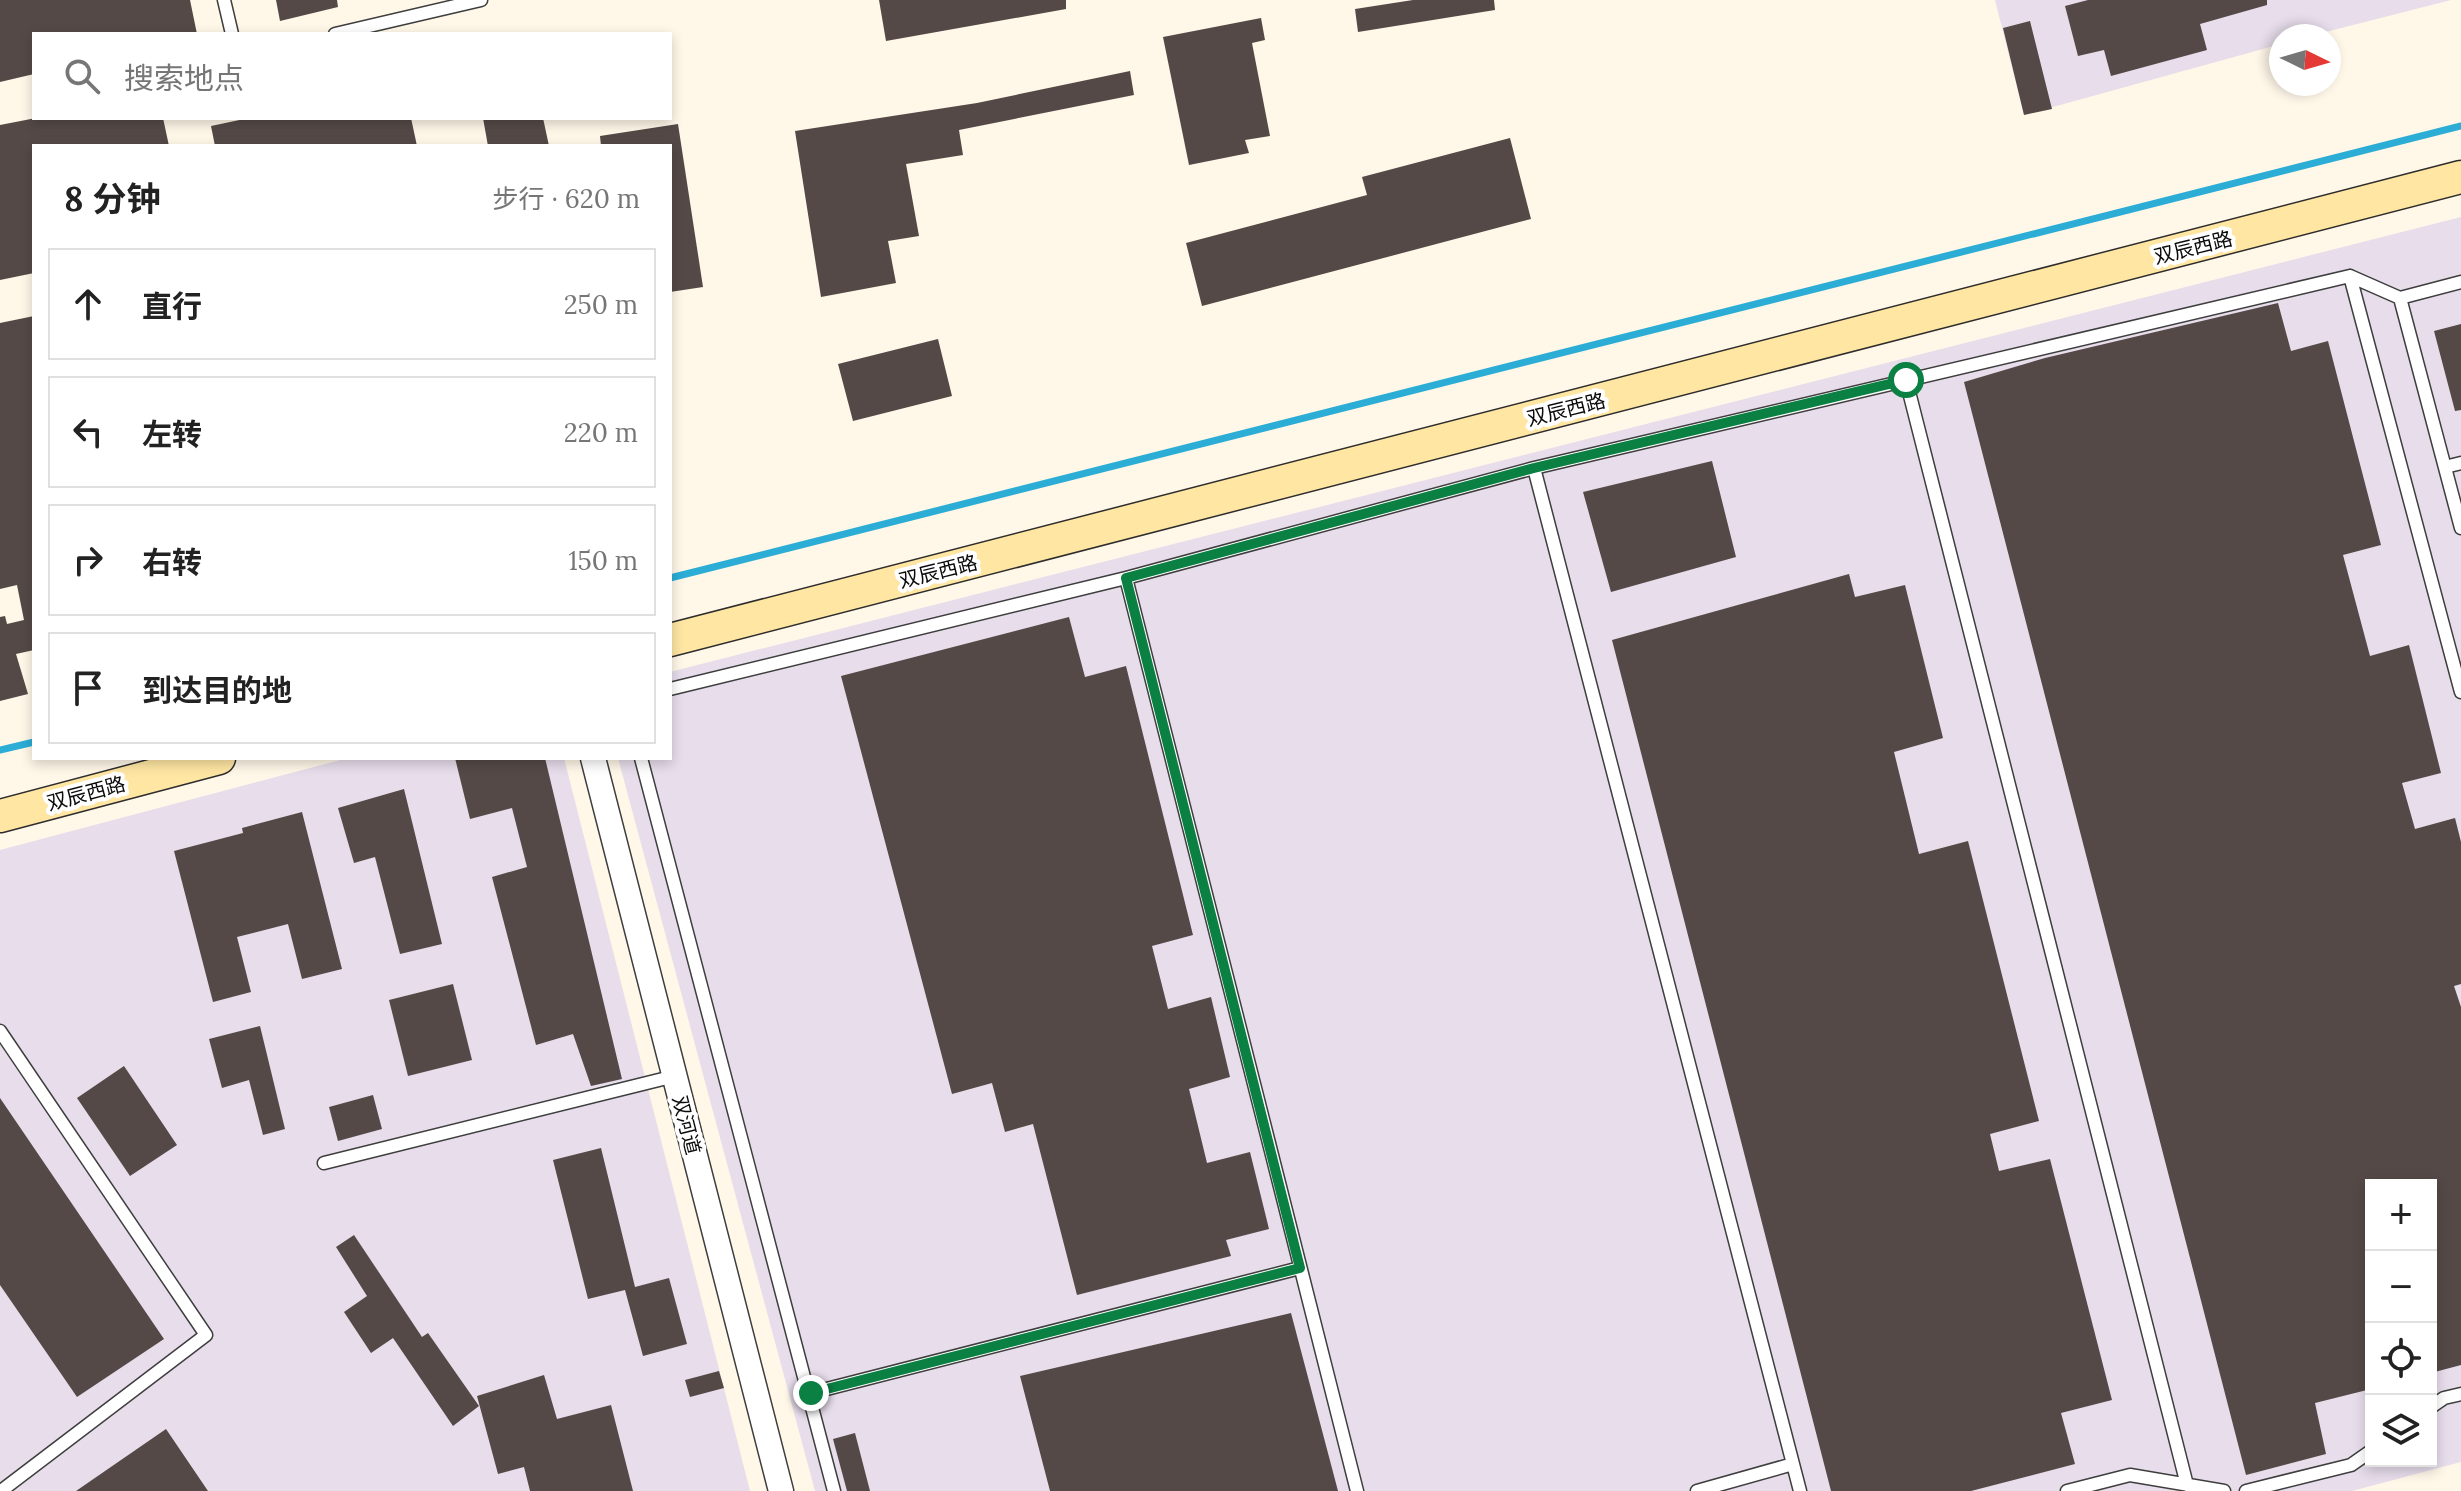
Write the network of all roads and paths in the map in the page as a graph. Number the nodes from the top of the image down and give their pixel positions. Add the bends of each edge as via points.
1 (224, 0) edge
2 (481, 0) edge
3 (232, 32) edge
4 (344, 32) edge
5 (2460, 181) edge
6 (2350, 276) junction
7 (2461, 282) edge
8 (2400, 298) junction
9 (1906, 380) junction
10 (2461, 463) edge
11 (2445, 467) junction
12 (1534, 468) junction
13 (2461, 528) edge
14 (1126, 578) junction
15 (672, 639) edge
16 (672, 689) edge
17 (2461, 692) edge
18 (211, 760) edge
19 (594, 760) edge
20 (642, 760) edge
21 (0, 816) edge
22 (0, 1031) edge
23 (675, 1076) junction
24 (324, 1163) dead end
25 (1300, 1268) junction
26 (811, 1393) junction
27 (2461, 1394) edge
28 (2437, 1403) edge
29 (2365, 1455) edge
30 (1793, 1464) junction
31 (2187, 1485) junction
32 (1, 1491) edge
33 (781, 1491) edge
34 (834, 1491) edge
35 (1357, 1491) edge
36 (1697, 1491) edge
37 (1800, 1491) edge
38 (2067, 1491) edge
39 (2224, 1491) edge
40 (2246, 1491) edge

1 - 3 lane
2 - 4 lane
5 - 15 main road, 双辰西路
6 - 8 lane
6 - 9 lane
6 - 17 lane
7 - 8 lane
8 - 11 lane
9 - 12 lane
9 - 31 lane
10 - 11 lane
11 - 13 lane
12 - 14 lane
12 - 30 lane
14 - 16 lane
14 - 25 lane
18 - 21 main road, 双辰西路
19 - 23 street, 双河道
20 - 26 lane
22 - 32 lane via 206,1335
23 - 24 lane
23 - 33 street, 双河道
25 - 26 lane
25 - 35 lane
26 - 34 lane
27 - 28 lane
29 - 40 lane via 2351,1465
30 - 36 lane
30 - 37 lane
31 - 38 lane via 2130,1475
31 - 39 lane

